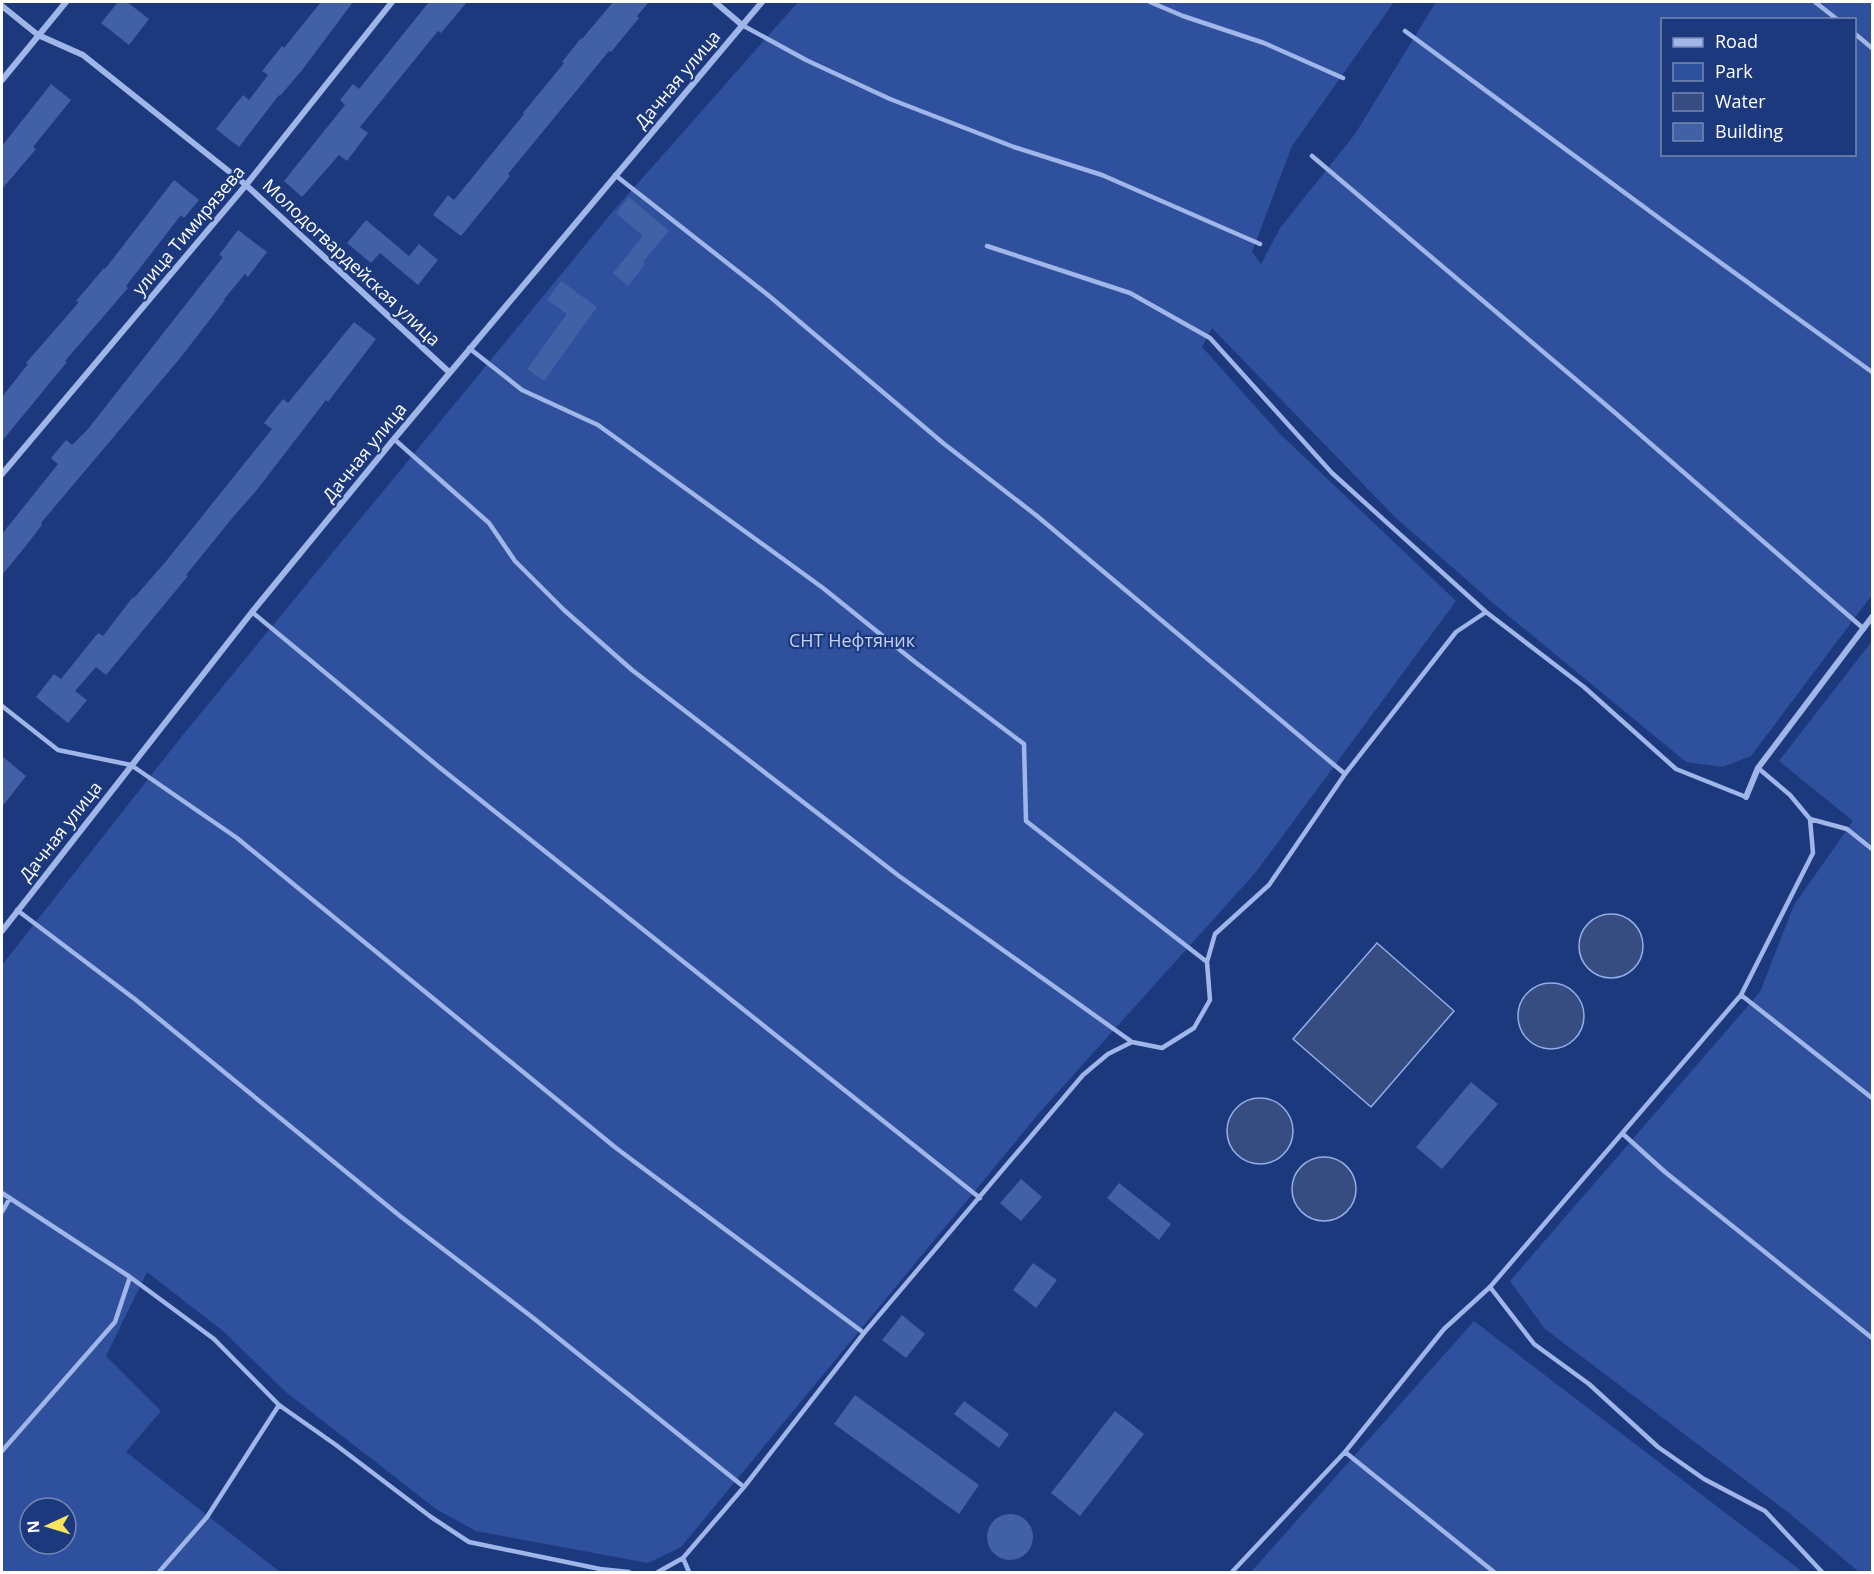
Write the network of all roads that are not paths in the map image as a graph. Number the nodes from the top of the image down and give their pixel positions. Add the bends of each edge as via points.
1 (66, 2) edge
2 (392, 2) edge
3 (715, 2) edge
4 (762, 2) edge
5 (1150, 2) edge
6 (1815, 2) edge
7 (2, 6) edge
8 (1835, 18) edge
9 (742, 25) junction
10 (1405, 31) dead end
11 (38, 35) junction
12 (1856, 35) edge
13 (1872, 48) edge
14 (1342, 78) dead end
15 (2, 80) edge
16 (1312, 156) dead end
17 (615, 175) junction
18 (246, 185) junction
19 (1260, 243) dead end
20 (987, 246) dead end
21 (470, 348) junction
22 (449, 372) junction
23 (1872, 372) edge
24 (394, 439) junction
25 (2, 474) edge
26 (252, 612) junction
27 (1486, 612) junction
28 (1872, 617) edge
29 (1863, 628) junction
30 (2, 706) edge
31 (131, 765) junction
32 (1758, 768) junction
33 (1345, 774) junction
34 (1746, 797) joint
35 (1810, 819) junction
36 (1872, 849) edge
37 (17, 910) junction
38 (2, 931) edge
39 (1207, 962) junction
40 (1742, 995) junction
41 (1132, 1042) junction
42 (1872, 1098) edge
43 (1623, 1134) junction
44 (2, 1193) edge
45 (10, 1198) junction
46 (980, 1198) junction
47 (2, 1212) edge
48 (130, 1277) junction
49 (1490, 1287) junction
50 (864, 1333) junction
51 (1872, 1338) edge
52 (279, 1405) junction
53 (2, 1450) edge
54 (1345, 1452) junction
55 (744, 1487) junction
56 (683, 1558) junction
57 (159, 1572) edge
58 (629, 1572) edge
59 (658, 1572) edge
60 (688, 1572) edge
61 (1232, 1572) edge
62 (1494, 1572) edge
63 (1822, 1572) edge

1 - 11 street
2 - 18 street, улица Тимирязева
3 - 9 street
4 - 9 street, Дачная улица
5 - 14 lane via 1264,43
6 - 8 lane
7 - 11 street, Молодогвардейская улица
9 - 17 street, Дачная улица
9 - 19 lane via 890,99 1014,147 1102,175
10 - 23 lane
11 - 15 street
11 - 18 street, Молодогвардейская улица via 82,55
12 - 13 lane
16 - 29 lane
17 - 21 street, Дачная улица
17 - 33 lane via 1037,516
18 - 22 street, Молодогвардейская улица
18 - 25 street, улица Тимирязева
20 - 27 lane via 1130,293 1210,338 1332,473
21 - 22 street, Дачная улица
21 - 39 lane via 522,390 598,425 823,588 1024,744 1026,821
22 - 24 street, Дачная улица
24 - 26 street, Дачная улица
24 - 41 lane via 489,523 515,561 632,670 899,876
26 - 31 street, Дачная улица
26 - 46 lane via 448,775
27 - 33 lane via 1456,632
27 - 34 lane via 1584,687 1676,769
28 - 29 street
29 - 32 street
30 - 31 lane via 58,750
31 - 37 street, Дачная улица
31 - 50 lane via 237,838 616,1148
32 - 34 street
32 - 35 lane via 1790,795
33 - 39 lane via 1269,885 1215,934
35 - 36 lane via 1847,830
35 - 40 lane via 1813,853
37 - 38 street, Дачная улица
37 - 55 lane via 136,1000 400,1216
39 - 41 lane via 1210,1000 1194,1028 1162,1048
40 - 42 lane
40 - 43 lane
41 - 46 lane via 1108,1054 1083,1075
43 - 49 lane
43 - 51 lane
44 - 45 lane
45 - 47 lane
45 - 48 lane
46 - 50 lane
48 - 52 lane via 214,1339
48 - 53 lane via 115,1322
49 - 54 lane via 1444,1329
49 - 63 lane via 1534,1344 1588,1384 1658,1446 1704,1479 1765,1511
50 - 55 lane
52 - 57 lane via 207,1517
52 - 58 lane via 469,1542
54 - 61 lane
54 - 62 lane
55 - 56 lane
56 - 59 lane
56 - 60 lane

